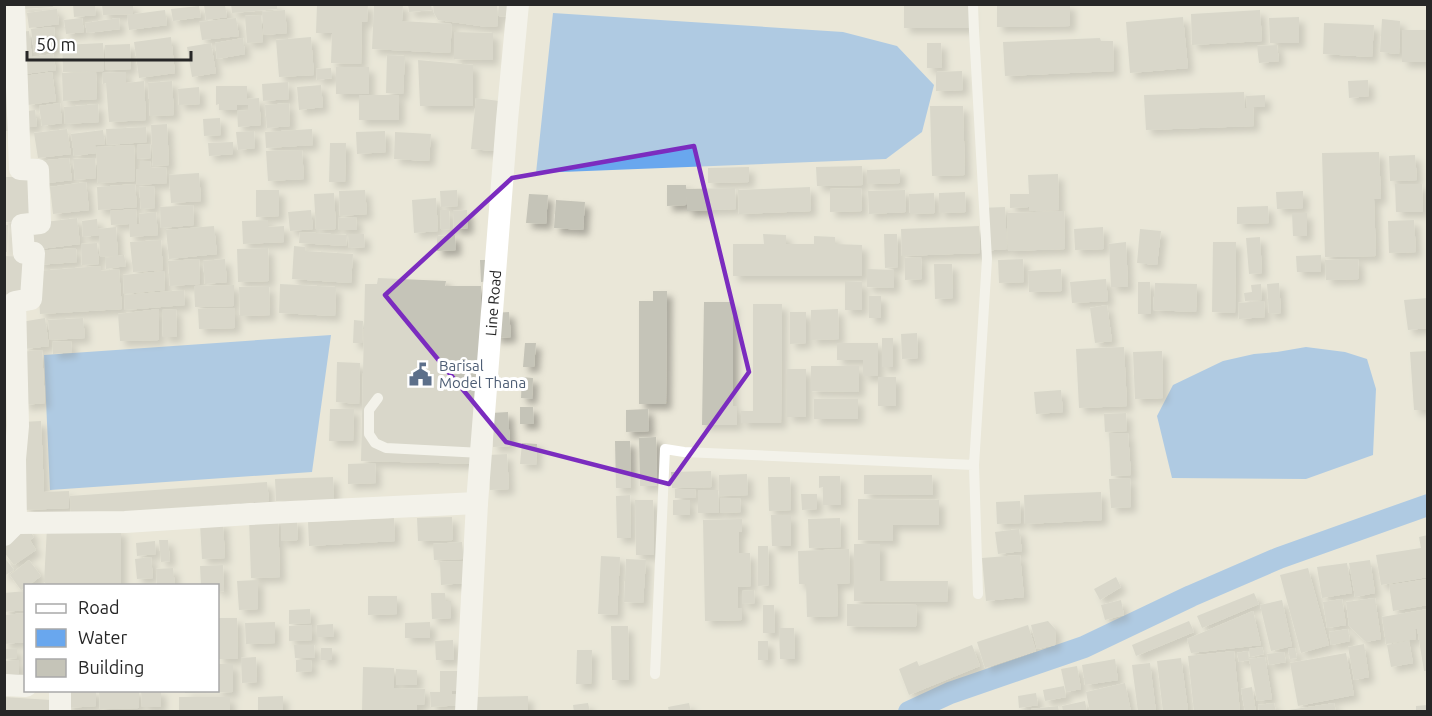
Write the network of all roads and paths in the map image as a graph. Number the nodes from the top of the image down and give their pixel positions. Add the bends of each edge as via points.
1 (14, 4) edge
2 (518, 4) edge
3 (974, 4) edge
4 (12, 170) edge
5 (10, 316) edge
6 (378, 398) dead end
7 (482, 453) junction
8 (10, 458) edge
9 (974, 465) junction
10 (477, 503) junction
11 (10, 529) edge
12 (978, 594) dead end
13 (655, 674) dead end
14 (4, 685) edge
15 (24, 686) edge
16 (60, 692) edge
17 (60, 711) edge
18 (466, 711) edge

1 - 4 street
2 - 7 street, Line Road
3 - 9 lane via 987,259
4 - 5 street via 38,170 40,223 22,225 24,253 34,253 31,299 15,302
5 - 8 street via 18,426
6 - 7 lane via 369,410 369,434 375,443 386,448
7 - 10 street, Line Road
8 - 11 street
9 - 12 lane
9 - 13 lane via 665,449
10 - 11 street
10 - 18 street, Line Road
14 - 15 street
16 - 17 street

